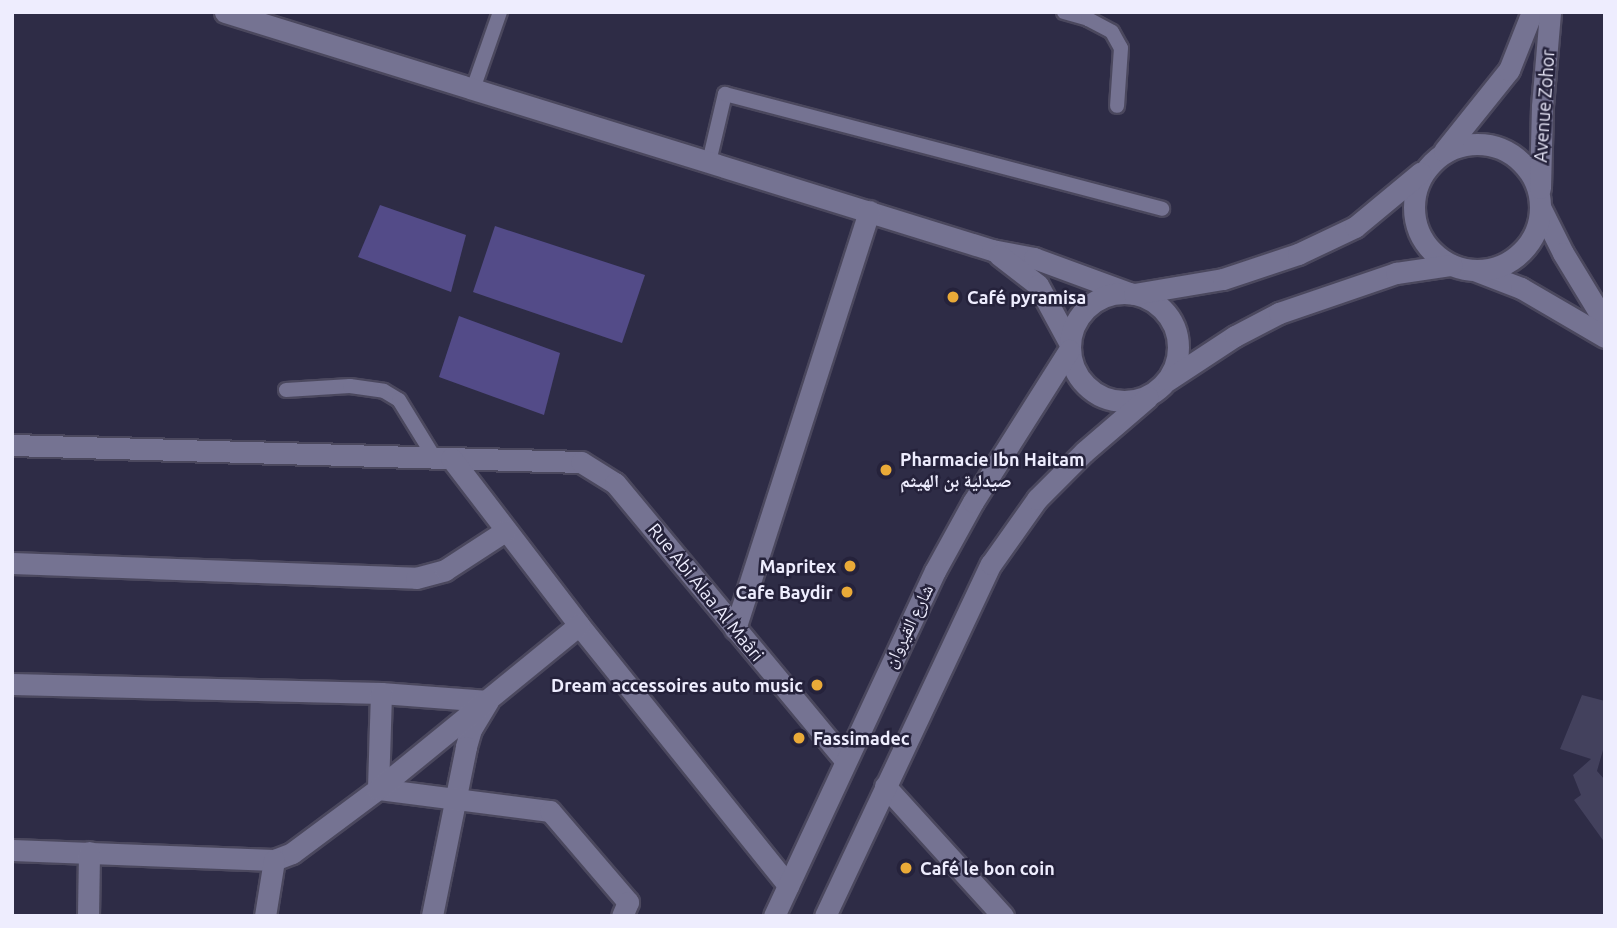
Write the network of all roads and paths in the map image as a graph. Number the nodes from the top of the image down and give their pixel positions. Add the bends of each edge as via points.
1 (225, 12) edge
2 (500, 12) edge
3 (1064, 12) edge
4 (1532, 12) edge
5 (1550, 12) edge
6 (473, 89) junction
7 (1117, 106) dead end
8 (1435, 160) junction
9 (709, 162) junction
10 (1540, 204) junction
11 (1162, 209) dead end
12 (869, 211) junction
13 (992, 250) junction
14 (1451, 265) junction
15 (1474, 270) junction
16 (1131, 293) junction
17 (1605, 322) edge
18 (1605, 337) edge
19 (1069, 346) junction
20 (1166, 382) junction
21 (286, 390) dead end
22 (1147, 397) junction
23 (12, 446) edge
24 (442, 458) junction
25 (505, 531) junction
26 (12, 563) edge
27 (579, 625) junction
28 (735, 629) junction
29 (12, 684) edge
30 (381, 693) junction
31 (488, 701) junction
32 (845, 760) junction
33 (885, 786) junction
34 (378, 789) junction
35 (453, 800) junction
36 (12, 850) edge
37 (89, 852) junction
38 (274, 860) junction
39 (788, 885) junction
40 (630, 911) edge
41 (88, 916) edge
42 (265, 916) edge
43 (432, 916) edge
44 (774, 916) edge
45 (825, 916) edge
46 (1003, 916) edge

1 - 6 street
2 - 6 lane
3 - 7 lane via 1112,32 1121,48
4 - 8 street, Avenue Zohor via 1509,70
5 - 10 street, Avenue Zohor
6 - 9 street
8 - 10 street via 1465,145 1503,149 1532,175
8 - 14 street via 1417,186 1415,221 1424,243
8 - 16 street via 1355,227 1298,254 1223,279
9 - 11 lane via 725,94
9 - 12 street
10 - 15 street via 1533,235 1515,258
10 - 17 street
12 - 13 street
12 - 28 street
13 - 16 street via 1034,258
13 - 19 street via 1038,285
14 - 15 street
14 - 20 street via 1396,273 1292,308 1235,336
15 - 18 street via 1521,288
16 - 19 street via 1105,296 1084,310
16 - 20 street via 1159,306 1175,328 1178,356
19 - 22 street via 1074,371 1096,395 1127,402
19 - 32 street, شارع القيروان via 954,534
20 - 22 street
21 - 24 lane via 350,386 384,391 400,400
22 - 33 street via 1037,499 1012,532 991,564
23 - 24 street, Rue Abi Alaa Al Maâri
24 - 25 street
24 - 28 street, Rue Abi Alaa Al Maâri via 581,462 615,483
25 - 26 street via 446,570 416,578
25 - 27 street
27 - 31 street
27 - 39 street
28 - 32 street, Rue Abi Alaa Al Maâri
29 - 30 street
30 - 31 street
30 - 34 street
31 - 34 street
31 - 35 street via 471,729
32 - 39 street, شارع القيروان
33 - 45 street
33 - 46 street
34 - 35 street
34 - 38 street via 307,844
35 - 40 street via 550,811
35 - 43 street
36 - 37 street
37 - 38 street
37 - 41 street
38 - 42 street
39 - 44 street, شارع القيروان

